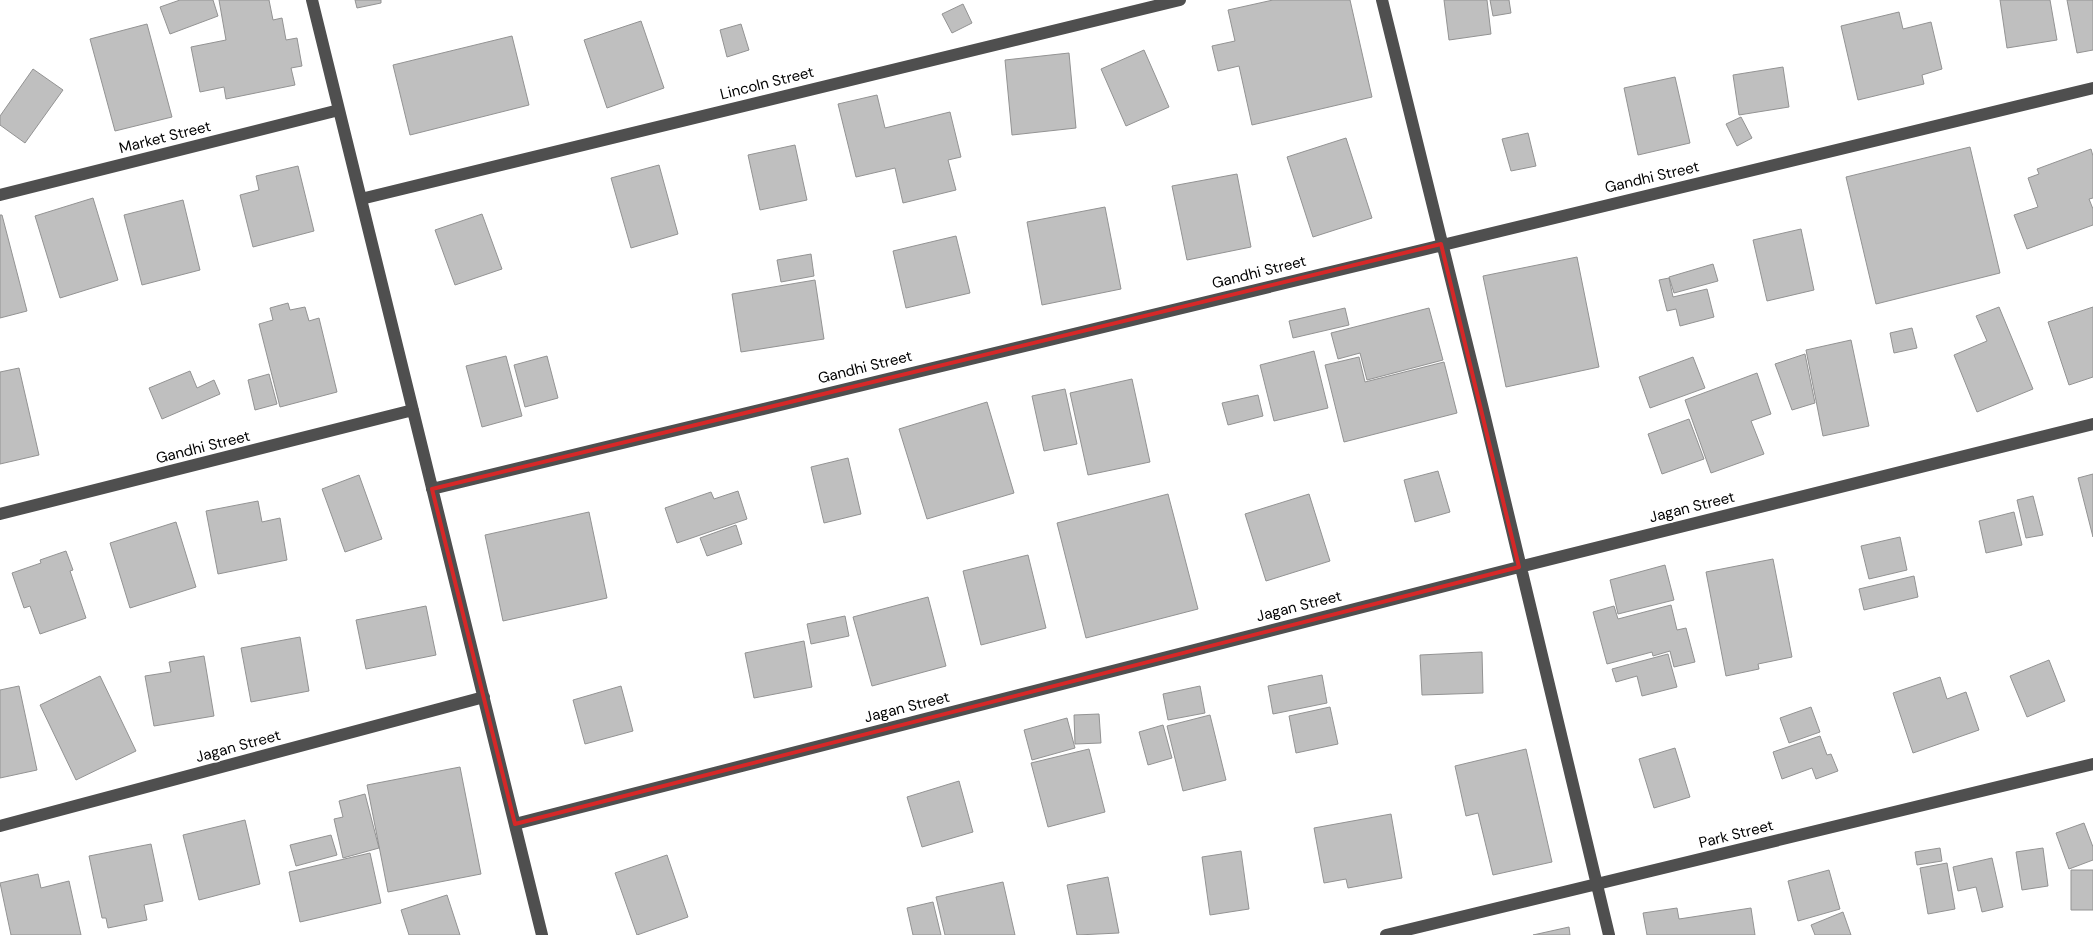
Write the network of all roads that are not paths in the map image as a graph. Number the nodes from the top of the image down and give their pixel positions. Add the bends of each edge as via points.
1 (312, 0) edge
2 (1180, 0) edge
3 (1382, 0) edge
4 (2093, 88) edge
5 (339, 110) junction
6 (0, 195) edge
7 (361, 199) junction
8 (1441, 244) junction
9 (413, 410) junction
10 (2093, 424) edge
11 (432, 489) junction
12 (0, 514) edge
13 (1519, 567) junction
14 (484, 697) junction
15 (2093, 764) edge
16 (515, 824) junction
17 (0, 826) edge
18 (1596, 884) junction
19 (542, 935) edge
20 (1386, 935) edge
21 (1608, 935) edge

1 - 5 street
2 - 7 street, Lincoln Street
3 - 8 street
4 - 8 street, Gandhi Street
5 - 6 street, Market Street
5 - 7 street
7 - 9 street
8 - 11 street, Gandhi Street
8 - 13 street
9 - 11 street
9 - 12 street, Gandhi Street
10 - 13 street, Jagan Street
11 - 14 street
13 - 16 street, Jagan Street
13 - 18 street
14 - 16 street
14 - 17 street, Jagan Street
15 - 18 street, Park Street
16 - 19 street
18 - 20 street, Park Street
18 - 21 street

